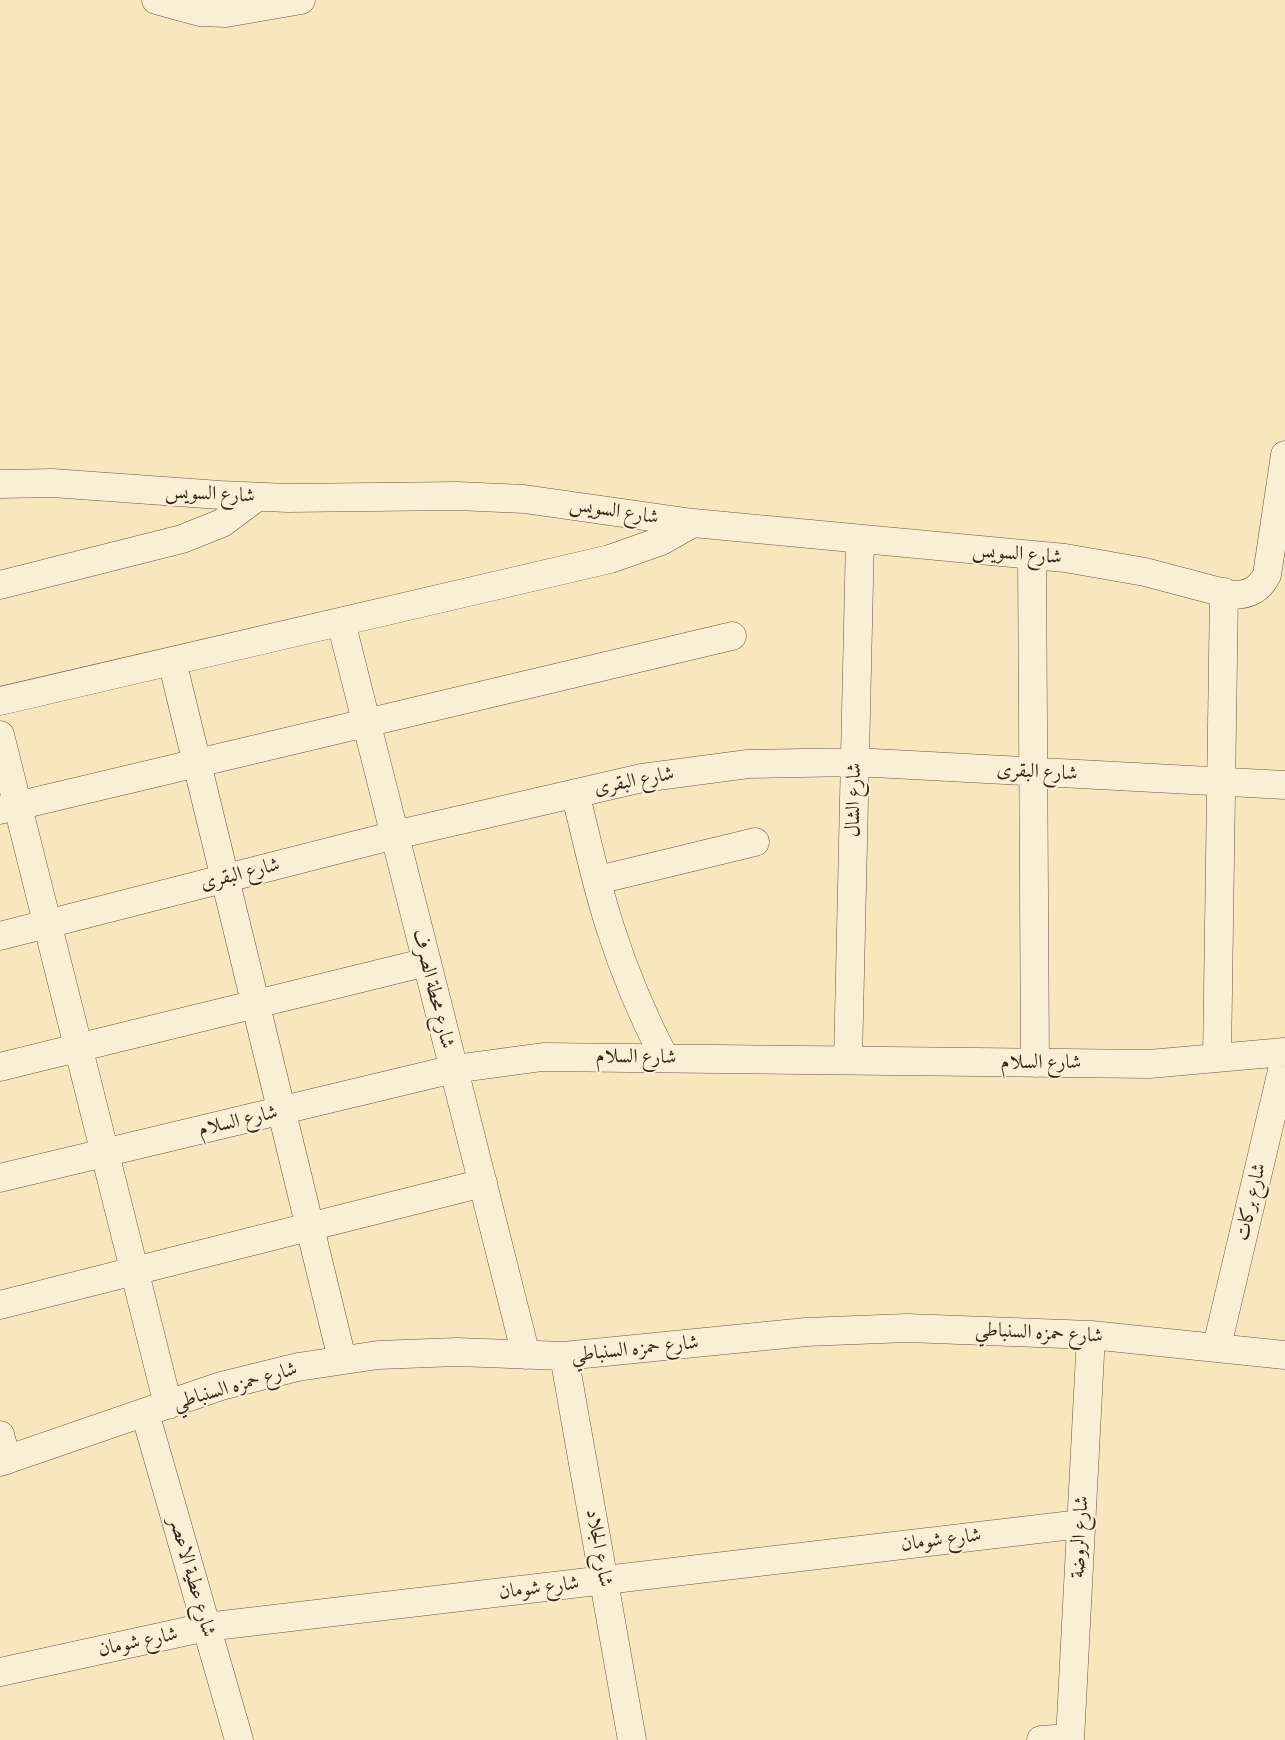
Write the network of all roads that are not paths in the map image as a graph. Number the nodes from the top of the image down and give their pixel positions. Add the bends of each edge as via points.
1 (156, 0) edge
2 (301, 0) edge
3 (1285, 455) edge
4 (0, 484) edge
5 (257, 497) junction
6 (693, 523) junction
7 (860, 539) junction
8 (1032, 556) junction
9 (0, 585) edge
10 (1224, 592) junction
11 (341, 622) junction
12 (732, 636) dead end
13 (172, 661) junction
14 (0, 701) edge
15 (367, 723) junction
16 (0, 735) edge
17 (855, 762) junction
18 (197, 763) junction
19 (1034, 772) junction
20 (1221, 782) junction
21 (1285, 785) edge
22 (575, 793) junction
23 (9, 808) edge
24 (395, 835) junction
25 (755, 842) dead end
26 (225, 878) junction
27 (598, 880) junction
28 (47, 924) junction
29 (0, 936) edge
30 (427, 962) junction
31 (256, 1004) junction
32 (78, 1048) junction
33 (1285, 1052) edge
34 (664, 1057) junction
35 (1217, 1058) junction
36 (1285, 1058) edge
37 (848, 1060) junction
38 (1036, 1063) junction
39 (0, 1067) edge
40 (454, 1069) junction
41 (281, 1110) junction
42 (105, 1153) junction
43 (0, 1178) edge
44 (483, 1183) junction
45 (310, 1227) junction
46 (134, 1272) junction
47 (0, 1305) edge
48 (1091, 1335) junction
49 (1217, 1346) junction
50 (1284, 1352) edge
51 (526, 1355) junction
52 (564, 1356) junction
53 (342, 1359) junction
54 (156, 1409) junction
55 (2, 1452) edge
56 (1081, 1524) junction
57 (604, 1580) junction
58 (206, 1627) junction
59 (0, 1672) edge
60 (1070, 1739) edge
61 (239, 1740) edge
62 (632, 1740) edge
63 (1040, 1740) edge

1 - 2 street via 200,12 226,14
3 - 10 street, شارع السويس via 1267,575 1249,593 1232,595
4 - 5 street, شارع السويس via 52,483
5 - 6 street, شارع السويس via 458,496 524,499
5 - 9 street via 222,523 187,538
6 - 7 street, شارع السويس
6 - 11 street via 661,541 627,554
7 - 8 street, شارع السويس
7 - 17 street, شارع الشال
8 - 10 street, شارع السويس via 1119,566
8 - 19 street
10 - 20 street
11 - 13 street
11 - 15 street, شارع محطة الصرف
12 - 15 street
13 - 14 street
13 - 18 street
15 - 18 street
15 - 24 street, شارع محطة الصرف
16 - 23 street, شارع عطية الاعصر
17 - 19 street, شارع البقرى
17 - 22 street, شارع البقرى via 722,766 642,778
17 - 37 street, شارع الشال
18 - 23 street
18 - 26 street
19 - 20 street, شارع البقرى
19 - 38 street
20 - 21 street, شارع البقرى
20 - 35 street
22 - 24 street, شارع البقرى
22 - 27 street
23 - 28 street, شارع عطية الاعصر
24 - 26 street, شارع البقرى
24 - 30 street, شارع محطة الصرف
25 - 27 street
26 - 28 street, شارع البقرى
26 - 31 street
27 - 34 street via 624,967
28 - 29 street, شارع البقرى
28 - 32 street, شارع عطية الاعصر
30 - 31 street
30 - 40 street, شارع محطة الصرف
31 - 32 street
31 - 41 street
32 - 39 street
32 - 42 street, شارع عطية الاعصر
33 - 35 street, شارع السلام
34 - 37 street, شارع السلام
34 - 40 street, شارع السلام via 543,1057
35 - 38 street, شارع السلام via 1171,1063
36 - 49 street, شارع بركات
37 - 38 street, شارع السلام
40 - 41 street, شارع السلام
40 - 44 street, شارع محطة الصرف
41 - 42 street, شارع السلام
41 - 45 street
42 - 43 street, شارع السلام
42 - 46 street, شارع عطية الاعصر
44 - 45 street
44 - 51 street, شارع محطة الصرف
45 - 46 street
45 - 53 street
46 - 47 street
46 - 54 street, شارع عطية الاعصر
48 - 49 street, شارع حمزه السنباطي
48 - 52 street, شارع حمزه السنباطي via 958,1329 856,1330 755,1336
48 - 56 street, شارع الروضة
49 - 50 street, شارع حمزه السنباطي
51 - 52 street, شارع حمزه السنباطي
51 - 53 street, شارع حمزه السنباطي via 427,1352
52 - 57 street, شارع الجلاد
53 - 54 street, شارع حمزه السنباطي via 259,1376
54 - 55 street, شارع حمزه السنباطي
54 - 58 street, شارع عطية الاعصر
56 - 57 street, شارع شومان
56 - 60 street, شارع الروضة
57 - 58 street, شارع شومان
57 - 62 street, شارع الجلاد
58 - 59 street, شارع شومان
58 - 61 street, شارع عطية الاعصر
60 - 63 street

